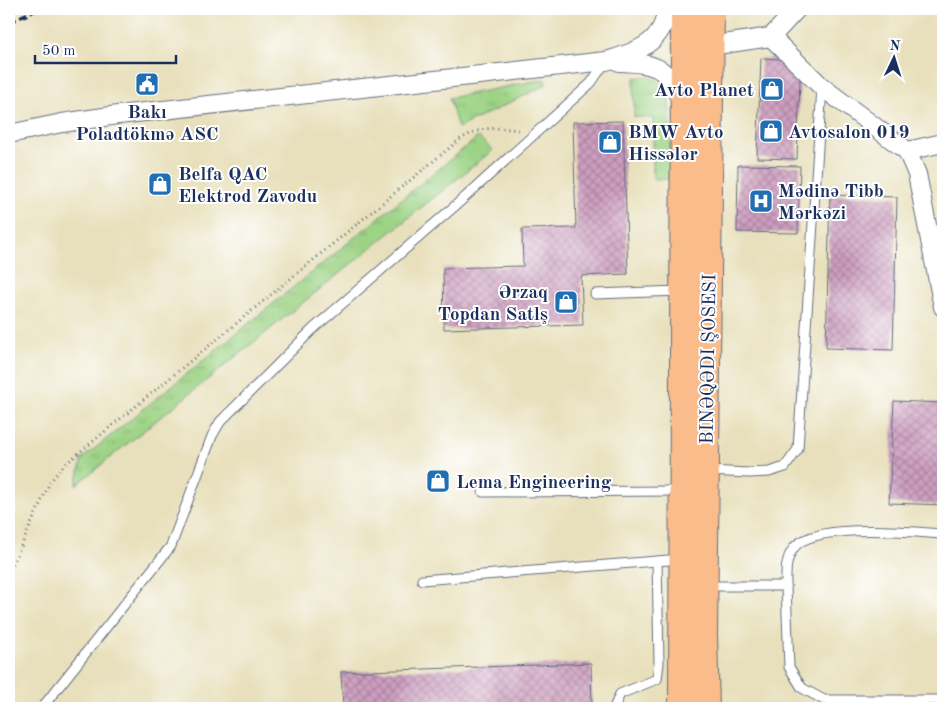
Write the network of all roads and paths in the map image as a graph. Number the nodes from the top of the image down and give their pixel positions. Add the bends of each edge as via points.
1 (666, 9) edge
2 (685, 9) edge
3 (710, 9) edge
4 (797, 9) edge
5 (771, 37) junction
6 (697, 47) junction
7 (606, 61) junction
8 (822, 87) junction
9 (684, 110) junction
10 (537, 131) junction
11 (9, 134) edge
12 (943, 143) edge
13 (907, 151) junction
14 (683, 290) junction
15 (595, 294) dead end
16 (943, 307) edge
17 (705, 471) junction
18 (683, 491) junction
19 (483, 492) dead end
20 (943, 534) edge
21 (669, 560) junction
22 (9, 568) edge
23 (422, 580) dead end
24 (704, 586) junction
25 (786, 586) junction
26 (943, 700) edge
27 (46, 704) dead end
28 (614, 708) edge
29 (683, 708) edge
30 (705, 708) edge

1 - 7 street via 660,32 650,43 633,53
2 - 6 main road, BINƏQƏDI ŞOSESI
3 - 6 main road, BINƏQƏDI ŞOSESI
4 - 5 street
5 - 6 street
5 - 8 street
6 - 9 main road, BINƏQƏDI ŞOSESI
6 - 17 main road, BINƏQƏDI ŞOSESI
7 - 9 street via 657,67 675,84
7 - 10 lane via 591,82
7 - 11 street via 118,115
8 - 13 street
8 - 17 lane via 798,449 786,467 769,472
9 - 14 main road, BINƏQƏDI ŞOSESI
10 - 22 path via 490,127 459,140 71,460 50,482
10 - 27 lane via 464,199 313,329 220,422 172,546
12 - 13 street
13 - 16 street via 917,174
14 - 15 lane
14 - 18 main road, BINƏQƏDI ŞOSESI
17 - 24 main road, BINƏQƏDI ŞOSESI
18 - 19 lane
18 - 21 main road, BINƏQƏDI ŞOSESI
20 - 25 lane via 864,530 807,537 793,548 787,564
21 - 23 lane
21 - 28 lane via 657,678 620,694
21 - 29 main road, BINƏQƏDI ŞOSESI
24 - 25 lane
24 - 30 main road, BINƏQƏDI ŞOSESI
25 - 26 lane via 789,667 802,688 824,700

